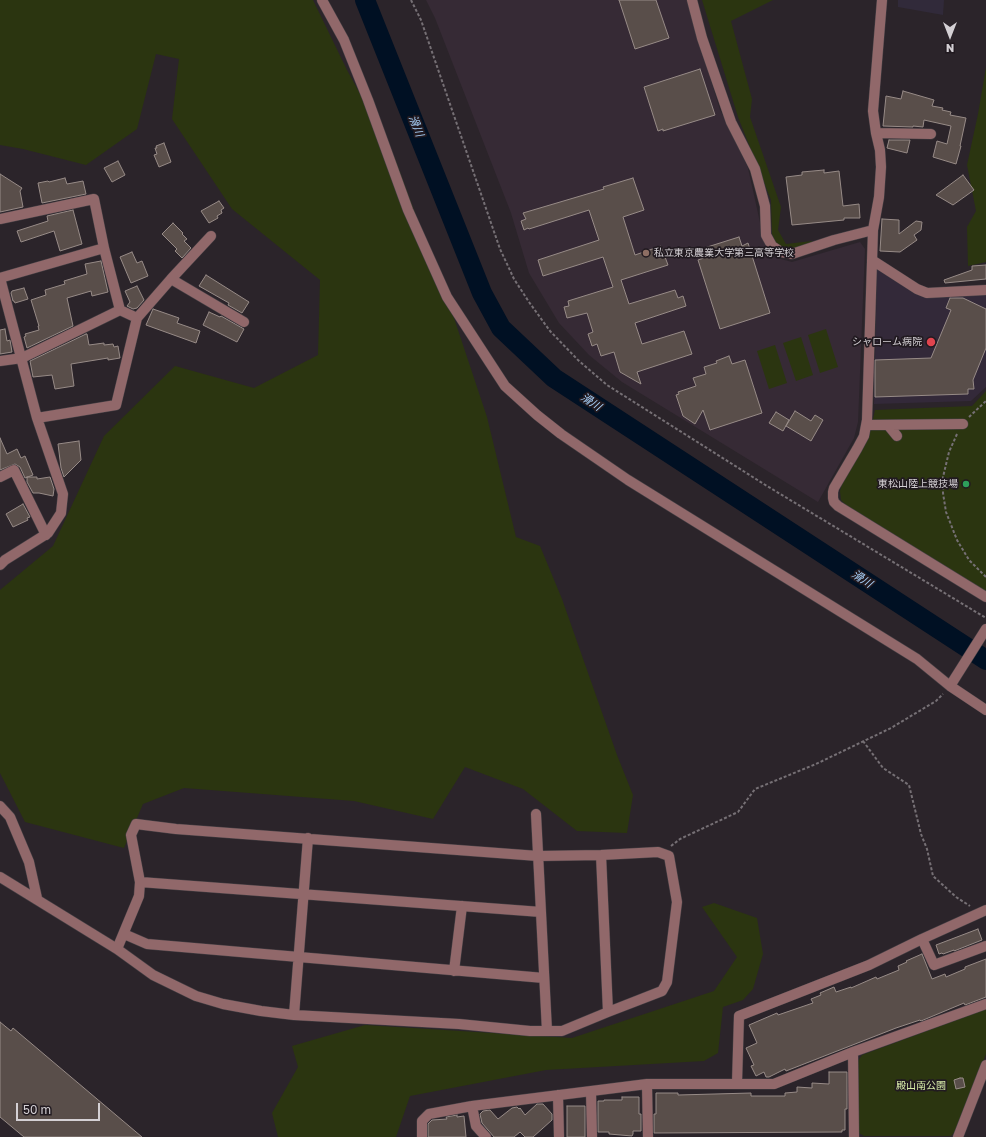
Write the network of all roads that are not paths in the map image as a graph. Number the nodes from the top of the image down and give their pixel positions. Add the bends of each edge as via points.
1 (322, 0) edge
2 (692, 0) edge
3 (882, 0) edge
4 (876, 133) junction
5 (931, 134) dead end
6 (0, 219) edge
7 (873, 230) junction
8 (211, 236) dead end
9 (104, 248) junction
10 (872, 260) junction
11 (0, 278) edge
12 (171, 279) junction
13 (986, 290) edge
14 (120, 310) junction
15 (137, 318) junction
16 (244, 322) dead end
17 (22, 358) junction
18 (0, 361) edge
19 (37, 418) junction
20 (888, 424) junction
21 (963, 424) road end
22 (866, 425) junction
23 (897, 436) dead end
24 (0, 477) edge
25 (46, 535) junction
26 (0, 564) edge
27 (986, 597) edge
28 (986, 629) edge
29 (950, 686) junction
30 (986, 710) edge
31 (0, 806) edge
32 (536, 814) dead end
33 (308, 838) junction
34 (601, 855) junction
35 (538, 856) junction
36 (0, 877) edge
37 (140, 882) junction
38 (304, 895) junction
39 (37, 898) junction
40 (462, 906) junction
41 (983, 911) edge
42 (541, 912) junction
43 (124, 934) junction
44 (922, 939) junction
45 (986, 946) edge
46 (117, 949) junction
47 (299, 958) junction
48 (454, 971) junction
49 (544, 978) junction
50 (986, 1004) edge
51 (608, 1012) junction
52 (294, 1015) junction
53 (546, 1032) junction
54 (853, 1052) junction
55 (986, 1065) edge
56 (738, 1083) junction
57 (647, 1084) junction
58 (591, 1091) junction
59 (558, 1095) junction
60 (472, 1106) junction
61 (422, 1137) edge
62 (486, 1137) edge
63 (558, 1137) edge
64 (592, 1137) edge
65 (648, 1137) edge
66 (854, 1137) edge
67 (958, 1137) edge

1 - 29 street via 344,40 408,210 447,297 506,386 561,434 628,480 917,660
2 - 7 street via 702,38 731,122 755,169 765,206 766,235 772,246 781,252 792,254
3 - 4 street via 873,110
4 - 5 street
4 - 7 street via 882,167
6 - 9 street via 94,199
7 - 10 street
8 - 12 street
9 - 11 street
9 - 14 street
10 - 13 street via 927,293
10 - 22 street
11 - 17 street
12 - 15 street
12 - 16 street
14 - 15 street
14 - 17 street
15 - 19 street via 116,405
17 - 18 street
17 - 19 street
19 - 25 street via 63,494 61,512
20 - 21 street
20 - 22 street
20 - 23 street
22 - 27 street via 864,436 832,492 834,502
24 - 25 street via 14,470
25 - 26 street
28 - 29 street
29 - 30 street
31 - 39 street via 10,817 29,862
32 - 35 street
33 - 35 street
33 - 37 street via 176,830 136,824 131,835
33 - 38 street
34 - 35 street
34 - 51 street
34 - 51 street via 658,852 669,856 677,902 667,982 662,991
35 - 42 street
36 - 39 street
37 - 38 street
37 - 43 street via 139,896
38 - 40 street
38 - 47 street
39 - 46 street
40 - 42 street
40 - 48 street
41 - 44 street
42 - 49 street
43 - 46 street
43 - 47 street via 147,944
44 - 45 street via 934,965
44 - 56 street via 869,965 738,1016
46 - 52 street via 153,975 196,996 223,1004
47 - 48 street
47 - 52 street
48 - 49 street
49 - 53 street
50 - 54 street
51 - 53 street via 562,1032
52 - 53 street via 459,1024
54 - 56 street via 774,1084
54 - 66 street
55 - 67 street
56 - 57 street
57 - 58 street
57 - 65 street
58 - 59 street
58 - 64 street
59 - 60 street
59 - 63 street
60 - 61 street via 429,1114 422,1121
60 - 62 street via 476,1126

